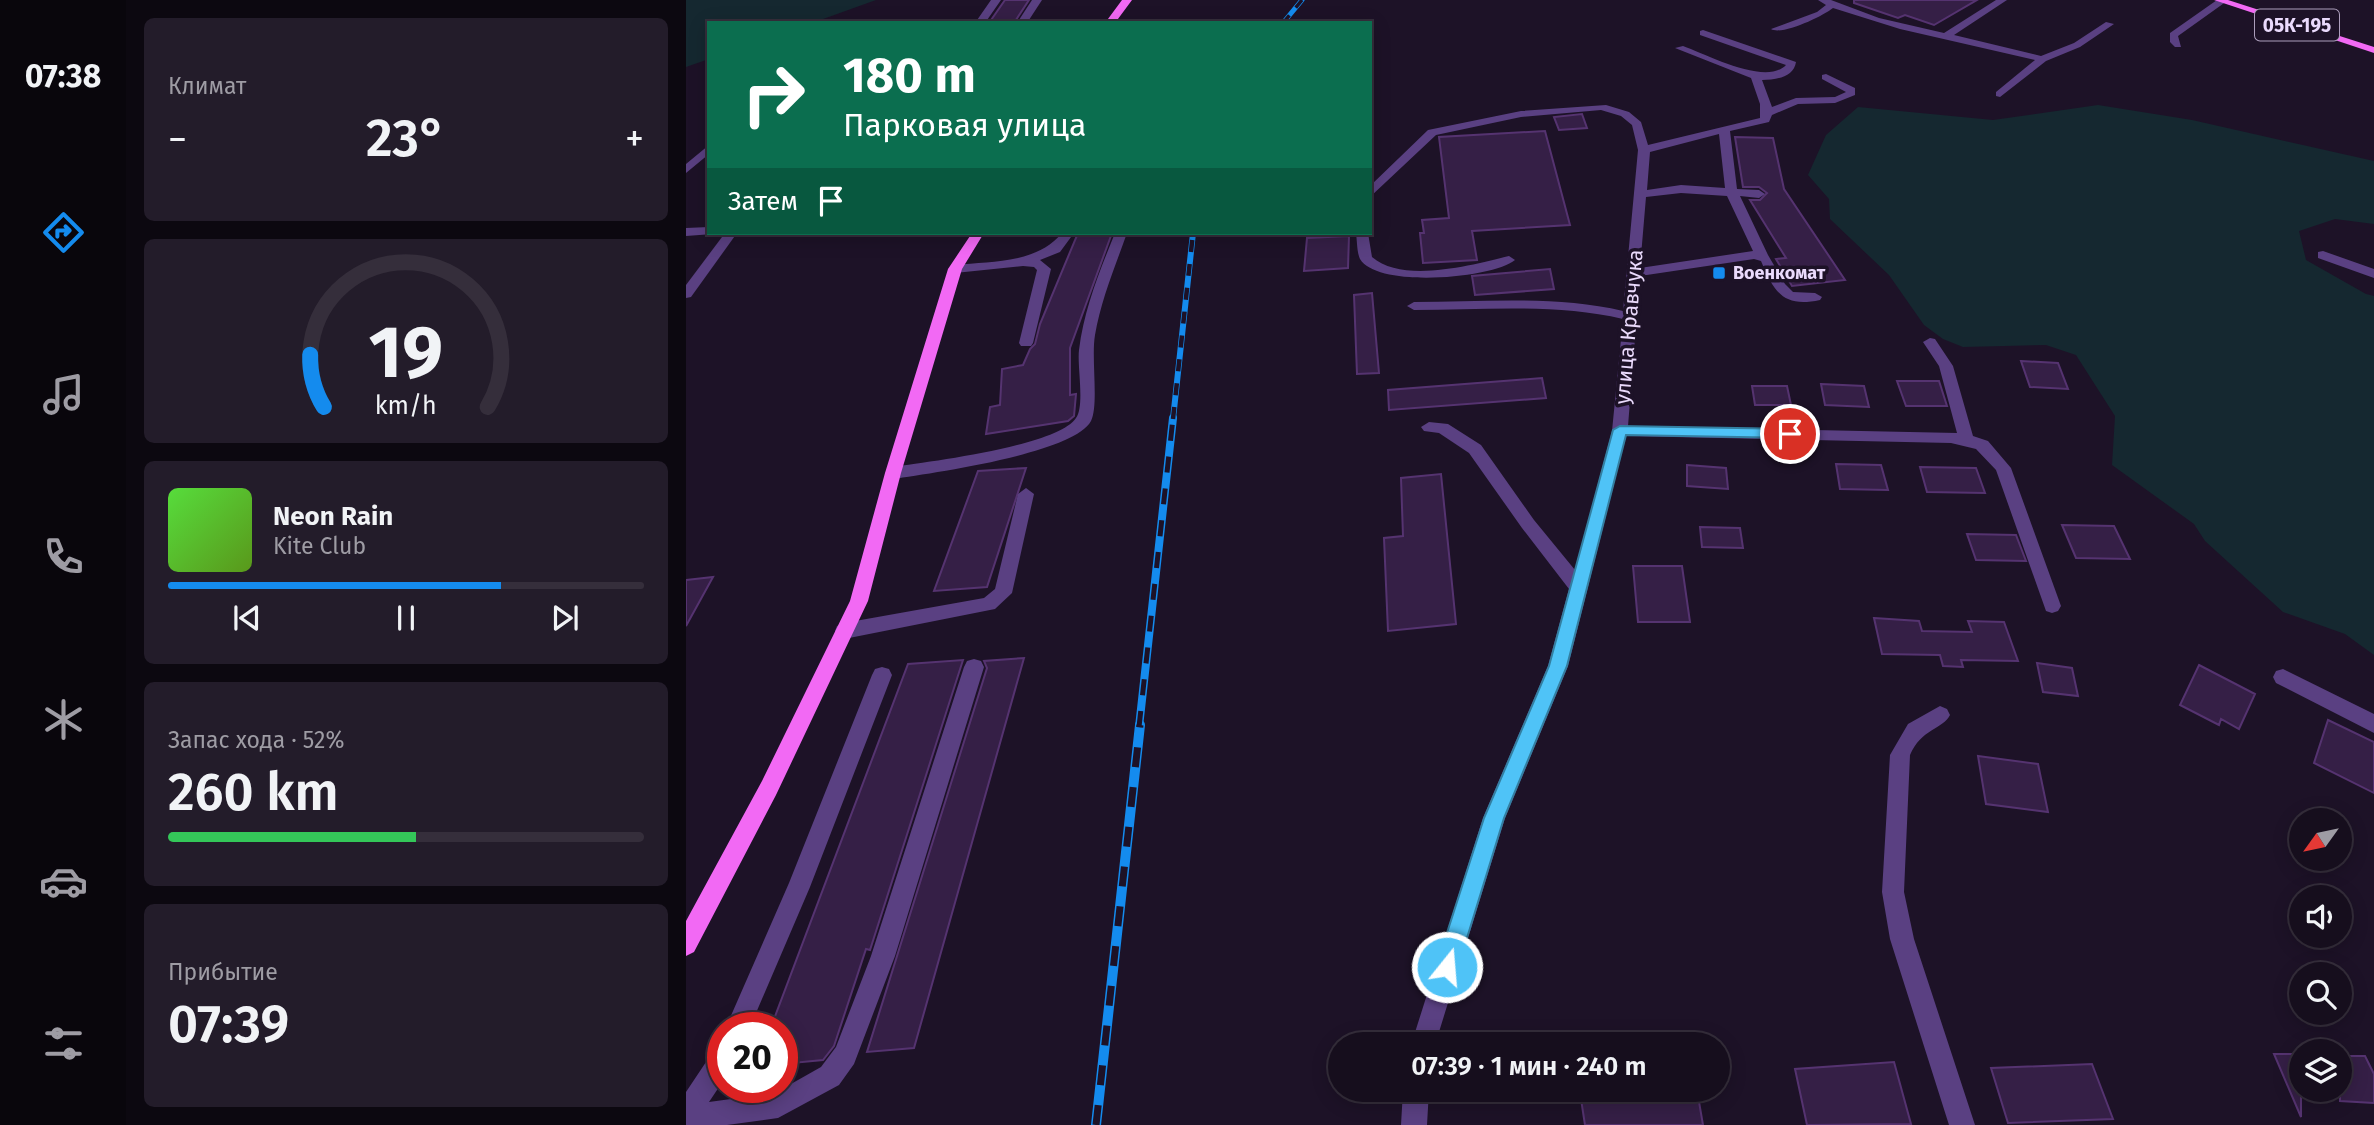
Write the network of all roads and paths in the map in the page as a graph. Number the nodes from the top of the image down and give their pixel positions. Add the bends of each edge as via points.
1 (996, 0) edge
2 (1037, 0) edge
3 (1127, 0) edge
4 (2003, 0) edge
5 (2220, 0) edge
6 (1827, 2) edge
7 (981, 21) edge
8 (1023, 21) edge
9 (1111, 21) edge
10 (2109, 24) dead end
11 (1776, 29) dead end
12 (1703, 33) dead end
13 (1947, 35) junction
14 (2178, 45) dead end
15 (1680, 48) dead end
16 (2374, 50) edge
17 (2042, 59) junction
18 (1756, 76) junction
19 (1826, 77) dead end
20 (2000, 94) dead end
21 (1768, 113) junction
22 (1724, 130) junction
23 (707, 150) edge
24 (1644, 150) junction
25 (686, 170) edge
26 (1372, 191) edge
27 (1732, 193) junction
28 (1641, 194) junction
29 (1759, 194) dead end
30 (707, 231) edge
31 (686, 232) edge
32 (730, 235) edge
33 (977, 235) edge
34 (1066, 235) edge
35 (1120, 235) edge
36 (1362, 235) edge
37 (2323, 255) dead end
38 (1762, 256) junction
39 (1510, 260) dead end
40 (1023, 262) junction
41 (955, 269) junction
42 (1634, 273) junction
43 (2374, 274) edge
44 (686, 294) edge
45 (1815, 297) dead end
46 (1414, 306) dead end
47 (1630, 317) junction
48 (1930, 342) dead end
49 (1026, 343) dead end
50 (1429, 427) dead end
51 (1620, 430) junction
52 (1966, 439) junction
53 (893, 473) junction
54 (1026, 494) dead end
55 (1579, 588) junction
56 (2052, 606) dead end
57 (844, 631) junction
58 (974, 667) dead end
59 (882, 675) dead end
60 (2283, 677) dead end
61 (1940, 715) dead end
62 (2374, 724) edge
63 (686, 944) edge
64 (745, 1012) edge
65 (1427, 1032) edge
66 (707, 1084) edge
67 (1415, 1102) edge
68 (686, 1116) edge
69 (1414, 1125) edge
70 (1962, 1125) edge

1 - 7 lane
2 - 8 lane
3 - 9 main road
4 - 13 lane
5 - 14 lane via 2173,36
5 - 16 main road, 05К-195
6 - 11 lane via 1820,14
6 - 13 lane
10 - 17 lane via 2077,46
12 - 18 lane via 1793,64 1780,75
13 - 17 lane
15 - 18 lane
17 - 20 lane
18 - 21 lane
19 - 21 lane via 1850,88 1851,93 1828,101 1805,100
21 - 22 lane via 1765,120
22 - 24 lane
22 - 27 lane
23 - 25 lane
24 - 26 lane, улица Кравчука via 1637,124 1625,114 1592,107 1521,114 1432,132
24 - 28 lane, улица Кравчука
27 - 28 lane via 1681,189
27 - 29 lane
27 - 38 lane
28 - 42 lane, улица Кравчука
30 - 31 lane
32 - 44 lane
33 - 41 main road
34 - 40 lane via 1055,249
35 - 53 lane via 1087,345 1082,422 1072,431 1002,455
36 - 39 lane via 1366,258 1379,268 1401,274 1475,270
37 - 43 lane
38 - 42 lane
38 - 45 lane via 1782,293 1793,299
40 - 41 lane
40 - 49 lane via 1038,263 1044,269
41 - 53 main road
42 - 47 lane, улица Кравчука
46 - 47 lane via 1560,306
47 - 51 lane, улица Кравчука
48 - 52 lane via 1946,366
50 - 55 lane via 1443,428 1475,449
51 - 52 lane
51 - 55 lane, улица Кравчука
52 - 56 lane via 1982,445 2003,468
53 - 57 main road via 859,601
54 - 57 lane via 1003,593 989,604
55 - 65 lane, улица Кравчука via 1558,666 1494,818
57 - 63 main road via 769,788
58 - 68 lane via 883,956 845,1055 830,1076 778,1105
59 - 64 lane
60 - 62 lane
61 - 70 lane via 1925,720 1908,735 1900,755 1893,892 1902,940
66 - 68 lane
67 - 69 lane

